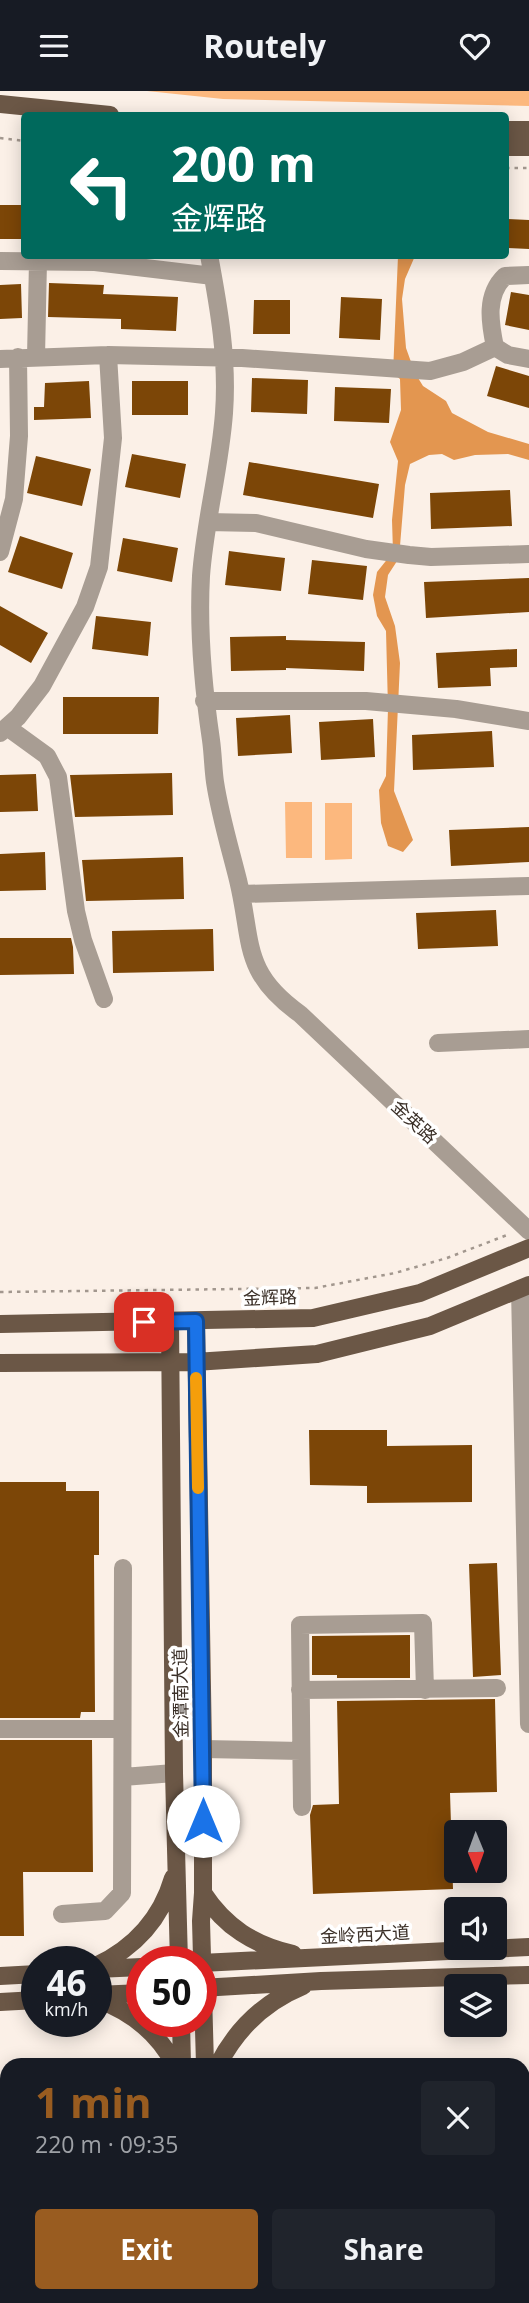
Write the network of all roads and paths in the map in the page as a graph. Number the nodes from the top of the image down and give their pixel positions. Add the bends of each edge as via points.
1 (0, 104) edge
2 (80, 112) edge
3 (0, 116) edge
4 (21, 120) edge
5 (509, 130) edge
6 (529, 130) edge
7 (0, 138) edge
8 (21, 141) edge
9 (509, 147) edge
10 (529, 147) edge
11 (529, 168) edge
12 (509, 169) edge
13 (210, 259) edge
14 (0, 261) edge
15 (38, 261) junction
16 (529, 275) edge
17 (213, 276) junction
18 (495, 347) junction
19 (108, 355) junction
20 (27, 357) junction
21 (225, 358) junction
22 (0, 359) edge
23 (529, 359) edge
24 (19, 436) junction
25 (0, 438) edge
26 (208, 522) junction
27 (0, 552) edge
28 (529, 554) edge
29 (204, 701) junction
30 (529, 721) edge
31 (4, 730) edge
32 (529, 886) edge
33 (241, 894) junction
34 (104, 999) dead end
35 (529, 1039) edge
36 (438, 1043) dead end
37 (528, 1230) edge
38 (529, 1248) edge
39 (525, 1287) edge
40 (0, 1292) edge
41 (196, 1321) junction
42 (170, 1322) junction
43 (0, 1324) edge
44 (169, 1362) junction
45 (195, 1362) junction
46 (0, 1363) edge
47 (123, 1569) dead end
48 (497, 1688) dead end
49 (300, 1690) junction
50 (425, 1690) junction
51 (529, 1724) edge
52 (122, 1729) junction
53 (0, 1730) edge
54 (203, 1749) junction
55 (301, 1751) junction
56 (174, 1773) junction
57 (123, 1777) junction
58 (302, 1807) dead end
59 (176, 1864) junction
60 (203, 1893) junction
61 (62, 1914) dead end
62 (179, 1946) edge
63 (202, 1946) edge
64 (529, 1947) edge
65 (112, 1957) edge
66 (310, 1959) junction
67 (217, 1962) edge
68 (21, 1975) edge
69 (529, 1975) edge
70 (0, 1976) edge
71 (321, 1982) junction
72 (217, 1987) edge
73 (21, 2001) edge
74 (0, 2002) edge
75 (112, 2005) edge
76 (181, 2037) edge
77 (204, 2037) edge
78 (171, 2058) edge
79 (182, 2058) edge
80 (205, 2058) edge
81 (222, 2058) edge

1 - 2 main road
3 - 4 main road
5 - 6 main road
7 - 8 path
9 - 10 main road
11 - 12 path
13 - 17 street, 金英路
14 - 15 street
15 - 17 street via 94,262
15 - 20 street
16 - 18 street via 505,276 496,285 491,302
17 - 21 street, 金英路
18 - 21 street via 430,371
18 - 23 street
19 - 20 street
19 - 21 street
19 - 31 street via 113,438 99,566 85,607 47,677
20 - 22 street
20 - 24 street
21 - 26 street, 金英路 via 225,411
24 - 25 street
24 - 27 street via 15,499
26 - 28 street via 256,523 409,555
26 - 29 street, 金英路 via 200,619
29 - 30 street via 407,703
29 - 33 street, 金英路 via 215,782
31 - 34 street via 47,756 58,777 76,911
32 - 33 street
33 - 37 street, 金英路 via 252,957 261,977
35 - 36 street
37 - 40 path via 395,1273 315,1288
38 - 41 main road, 金辉路 via 420,1293 313,1318
39 - 45 main road via 430,1326 317,1354
39 - 51 street
41 - 42 main road, 金辉路
41 - 45 main road, 金潭南大道
42 - 43 main road, 金辉路
42 - 44 main road, 金潭南大道
44 - 45 main road
44 - 46 main road
44 - 56 main road, 金潭南大道
45 - 54 main road, 金潭南大道
47 - 52 street
48 - 50 street
49 - 50 street
49 - 50 street via 300,1625 423,1623
49 - 55 street
52 - 53 street
52 - 57 street
54 - 55 street
54 - 60 main road, 金潭南大道
55 - 58 street
56 - 57 street
56 - 59 main road, 金潭南大道
57 - 61 street via 121,1893 105,1911
59 - 62 main road, 金潭南大道
59 - 65 main road via 167,1895 152,1922
60 - 63 main road, 金潭南大道
60 - 66 main road via 221,1917 246,1937
64 - 66 main road, 金岭西大道
66 - 67 main road, 金岭西大道
68 - 70 main road
69 - 71 main road
71 - 72 main road
71 - 81 main road via 290,1992 261,2009 238,2032
73 - 74 main road
75 - 78 main road via 139,2021
76 - 79 main road
77 - 80 main road, 金潭南大道

